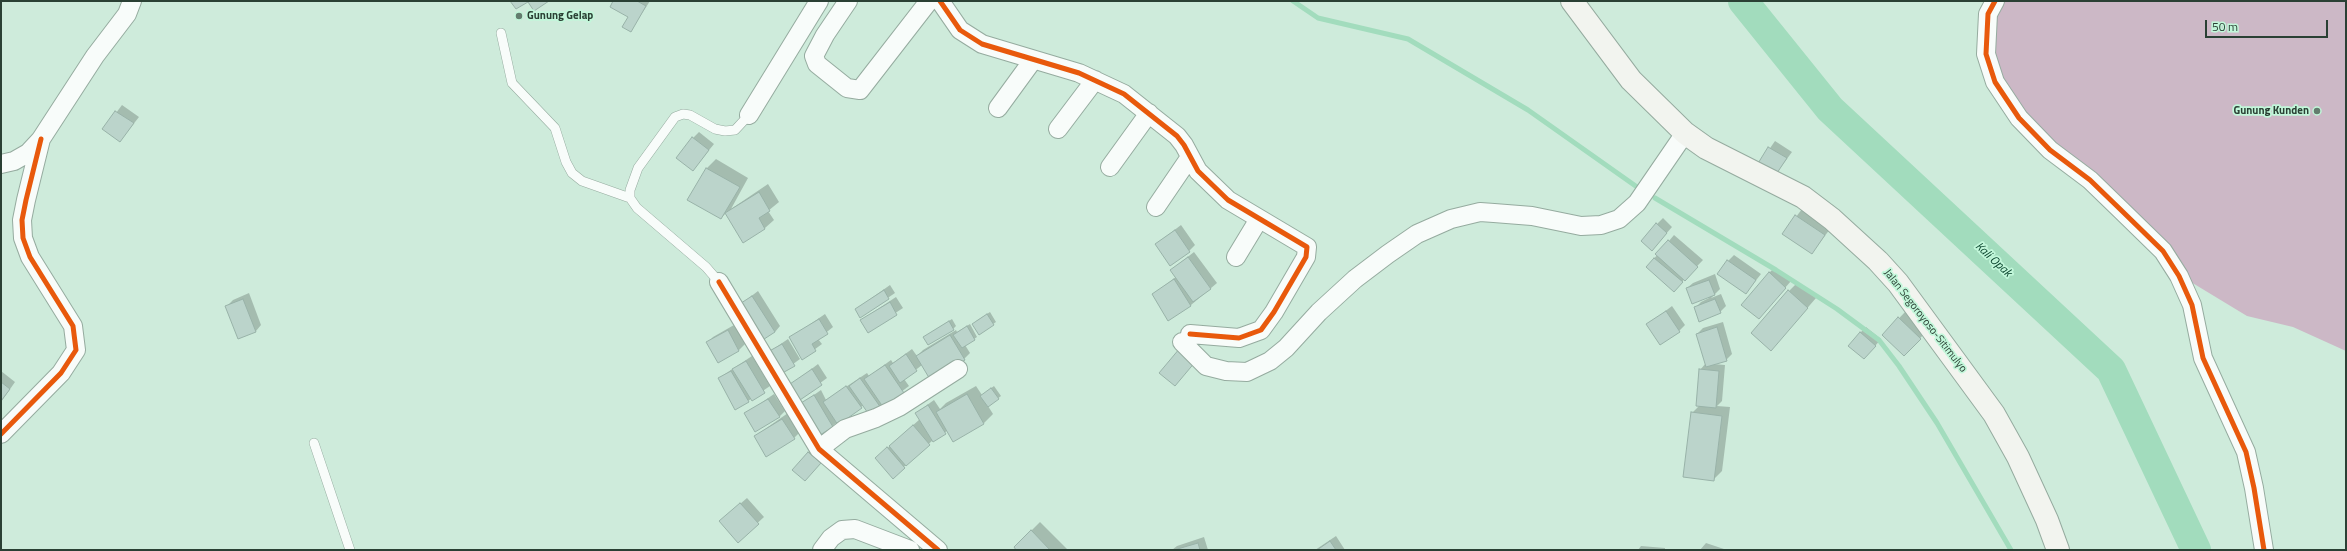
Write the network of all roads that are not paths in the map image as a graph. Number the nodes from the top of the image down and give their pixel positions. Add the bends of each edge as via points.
1 (132, 1) edge
2 (819, 1) edge
3 (848, 1) edge
4 (929, 1) edge
5 (940, 1) edge
6 (1572, 1) edge
7 (1995, 1) edge
8 (501, 33) dead end
9 (1033, 60) junction
10 (1095, 80) junction
11 (998, 108) dead end
12 (1149, 113) junction
13 (748, 115) joint
14 (1058, 129) dead end
15 (1685, 132) junction
16 (41, 139) junction
17 (1190, 157) junction
18 (1, 164) edge
19 (1110, 167) dead end
20 (630, 198) junction
21 (1156, 207) dead end
22 (1259, 219) junction
23 (1236, 256) dead end
24 (719, 282) joint
25 (958, 369) dead end
26 (1, 434) edge
27 (314, 443) dead end
28 (819, 449) junction
29 (350, 550) edge
30 (822, 550) edge
31 (910, 550) edge
32 (938, 550) edge
33 (2058, 550) edge
34 (2264, 550) edge

1 - 16 street via 126,14 95,56
2 - 13 street
3 - 4 street via 814,56 817,64 847,88 860,90
5 - 9 street via 960,30 970,38
6 - 15 main road, Jalan Segoroyoso-Sitimulyo via 1632,80
7 - 34 street via 1988,14 1986,54 1995,82 2019,118 2050,150 2090,180 2132,221 2163,252 2179,276 2192,305 2203,358 2246,452
8 - 20 lane via 512,83 555,128 572,173 582,181
9 - 10 street
9 - 11 street
10 - 12 street via 1124,94
10 - 14 street
12 - 17 street via 1177,136
12 - 19 street
13 - 20 lane via 735,130 725,131 715,129 690,115 676,117 638,168
15 - 22 street via 1637,203 1619,219 1601,225 1581,226 1532,216 1480,212 1451,219 1417,234 1388,254 1334,298 1270,361 1247,372 1226,371 1206,366 1186,338 1239,338 1261,330 1308,251 1305,244
15 - 33 main road, Jalan Segoroyoso-Sitimulyo via 1706,148 1803,197 1832,219 1878,261 1902,289 1994,414 2048,520
16 - 18 street via 28,153 14,161
16 - 26 street via 22,220 23,238 30,257 73,326 76,350 61,373
17 - 21 street
17 - 22 street via 1198,171 1228,200
20 - 24 lane via 637,208 706,267
22 - 23 street
24 - 28 street
25 - 28 street via 899,407 845,429
27 - 29 lane
28 - 32 street
30 - 31 street via 831,538 842,530 855,529

